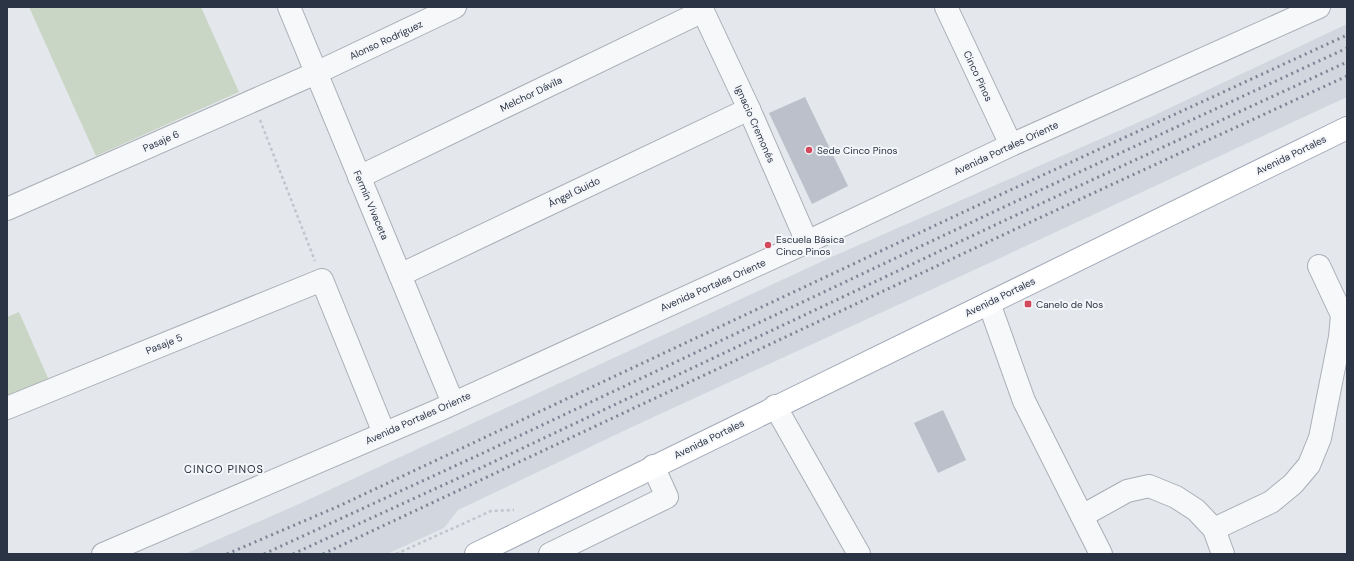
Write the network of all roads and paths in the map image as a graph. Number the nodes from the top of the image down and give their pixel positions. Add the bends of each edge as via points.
1 (289, 7) edge
2 (455, 7) edge
3 (946, 7) edge
4 (1319, 7) edge
5 (702, 9) edge
6 (316, 73) junction
7 (253, 101) junction
8 (749, 109) junction
9 (1347, 128) edge
10 (1011, 145) junction
11 (360, 177) junction
12 (7, 209) edge
13 (807, 242) junction
14 (1319, 266) dead end
15 (400, 275) junction
16 (322, 280) junction
17 (989, 303) junction
18 (453, 403) junction
19 (775, 406) junction
20 (7, 408) edge
21 (384, 433) junction
22 (653, 466) junction
23 (518, 508) dead end
24 (1082, 516) junction
25 (1214, 529) junction
26 (103, 554) edge
27 (396, 554) edge
28 (476, 554) edge
29 (550, 554) edge
30 (859, 554) edge
31 (1101, 554) edge
32 (1222, 554) edge

1 - 6 street, Fermín Vivaceta
2 - 6 street, Alonso Rodríguez
3 - 10 street, Cinco Pinos
4 - 10 street, Avenida Portales Oriente
5 - 8 street, Ignacio Cremonés
5 - 11 street, Melchor Dávila
6 - 7 street, Pasaje 6
6 - 11 street, Fermín Vivaceta
7 - 12 street, Pasaje 6
7 - 16 path
8 - 13 street, Ignacio Cremonés
8 - 15 street, Ángel Guido
9 - 17 main road, Avenida Portales
10 - 13 street, Avenida Portales Oriente
11 - 15 street, Fermín Vivaceta
13 - 18 street, Avenida Portales Oriente
14 - 25 street via 1342,315 1320,438 1309,465 1293,484 1270,502
15 - 18 street, Fermín Vivaceta
16 - 20 street, Pasaje 5
16 - 21 street
17 - 19 main road, Avenida Portales
17 - 24 street via 1024,401
18 - 21 street, Avenida Portales Oriente
19 - 22 main road, Avenida Portales
19 - 30 street
21 - 26 street, Avenida Portales Oriente
22 - 28 main road, Avenida Portales
22 - 29 street via 668,497
23 - 27 path via 512,511 491,511
24 - 25 street via 1127,491 1150,486 1176,497 1196,510
24 - 31 street
25 - 32 street

